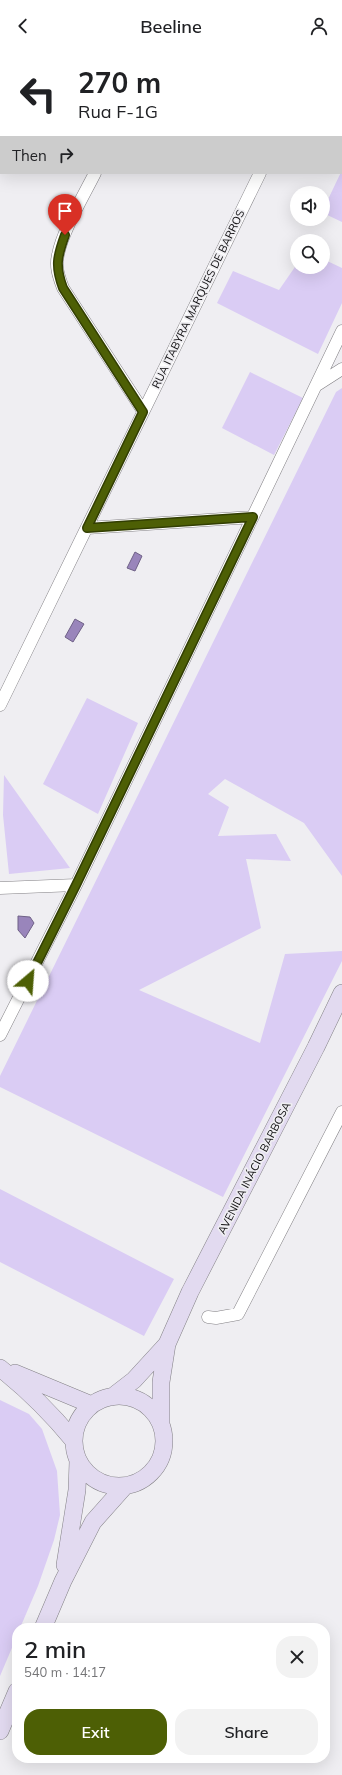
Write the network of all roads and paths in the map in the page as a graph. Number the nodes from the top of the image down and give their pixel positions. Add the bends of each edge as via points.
1 (95, 174) edge
2 (260, 174) edge
3 (342, 331) edge
4 (342, 369) edge
5 (317, 385) junction
6 (143, 412) junction
7 (253, 517) junction
8 (87, 528) junction
9 (0, 705) edge
10 (76, 885) junction
11 (0, 888) edge
12 (342, 993) edge
13 (0, 1035) edge
14 (342, 1112) edge
15 (208, 1317) dead end
16 (167, 1344) junction
17 (0, 1368) edge
18 (112, 1397) junction
19 (92, 1405) junction
20 (160, 1424) junction
21 (74, 1441) junction
22 (78, 1461) junction
23 (125, 1486) junction
24 (63, 1581) junction
25 (45, 1623) edge
26 (12, 1703) edge
27 (0, 1731) edge

1 - 6 street via 65,235 58,255 57,272 63,288
2 - 6 street, RUA ITABYRA MARQUES DE BARROS
3 - 5 street
4 - 5 street
5 - 7 street
6 - 8 street, RUA ITABYRA MARQUES DE BARROS
7 - 8 street
7 - 10 street
8 - 9 street, RUA ITABYRA MARQUES DE BARROS
10 - 11 street
10 - 13 street
12 - 16 main road, AVENIDA INÁCIO BARBOSA via 190,1292
14 - 15 street via 238,1314
16 - 18 main road, AVENIDA INÁCIO BARBOSA via 134,1380
16 - 20 main road, AVENIDA INÁCIO BARBOSA via 161,1382
17 - 19 main road
17 - 21 main road via 31,1393
18 - 19 main road
18 - 20 main road via 124,1397 141,1402
19 - 21 main road via 78,1421
20 - 23 main road via 164,1435 164,1447 158,1463 146,1477
21 - 22 main road
22 - 23 main road via 84,1470 98,1481 113,1486
22 - 24 main road via 78,1490
23 - 24 main road via 93,1522
24 - 25 main road
26 - 27 main road

